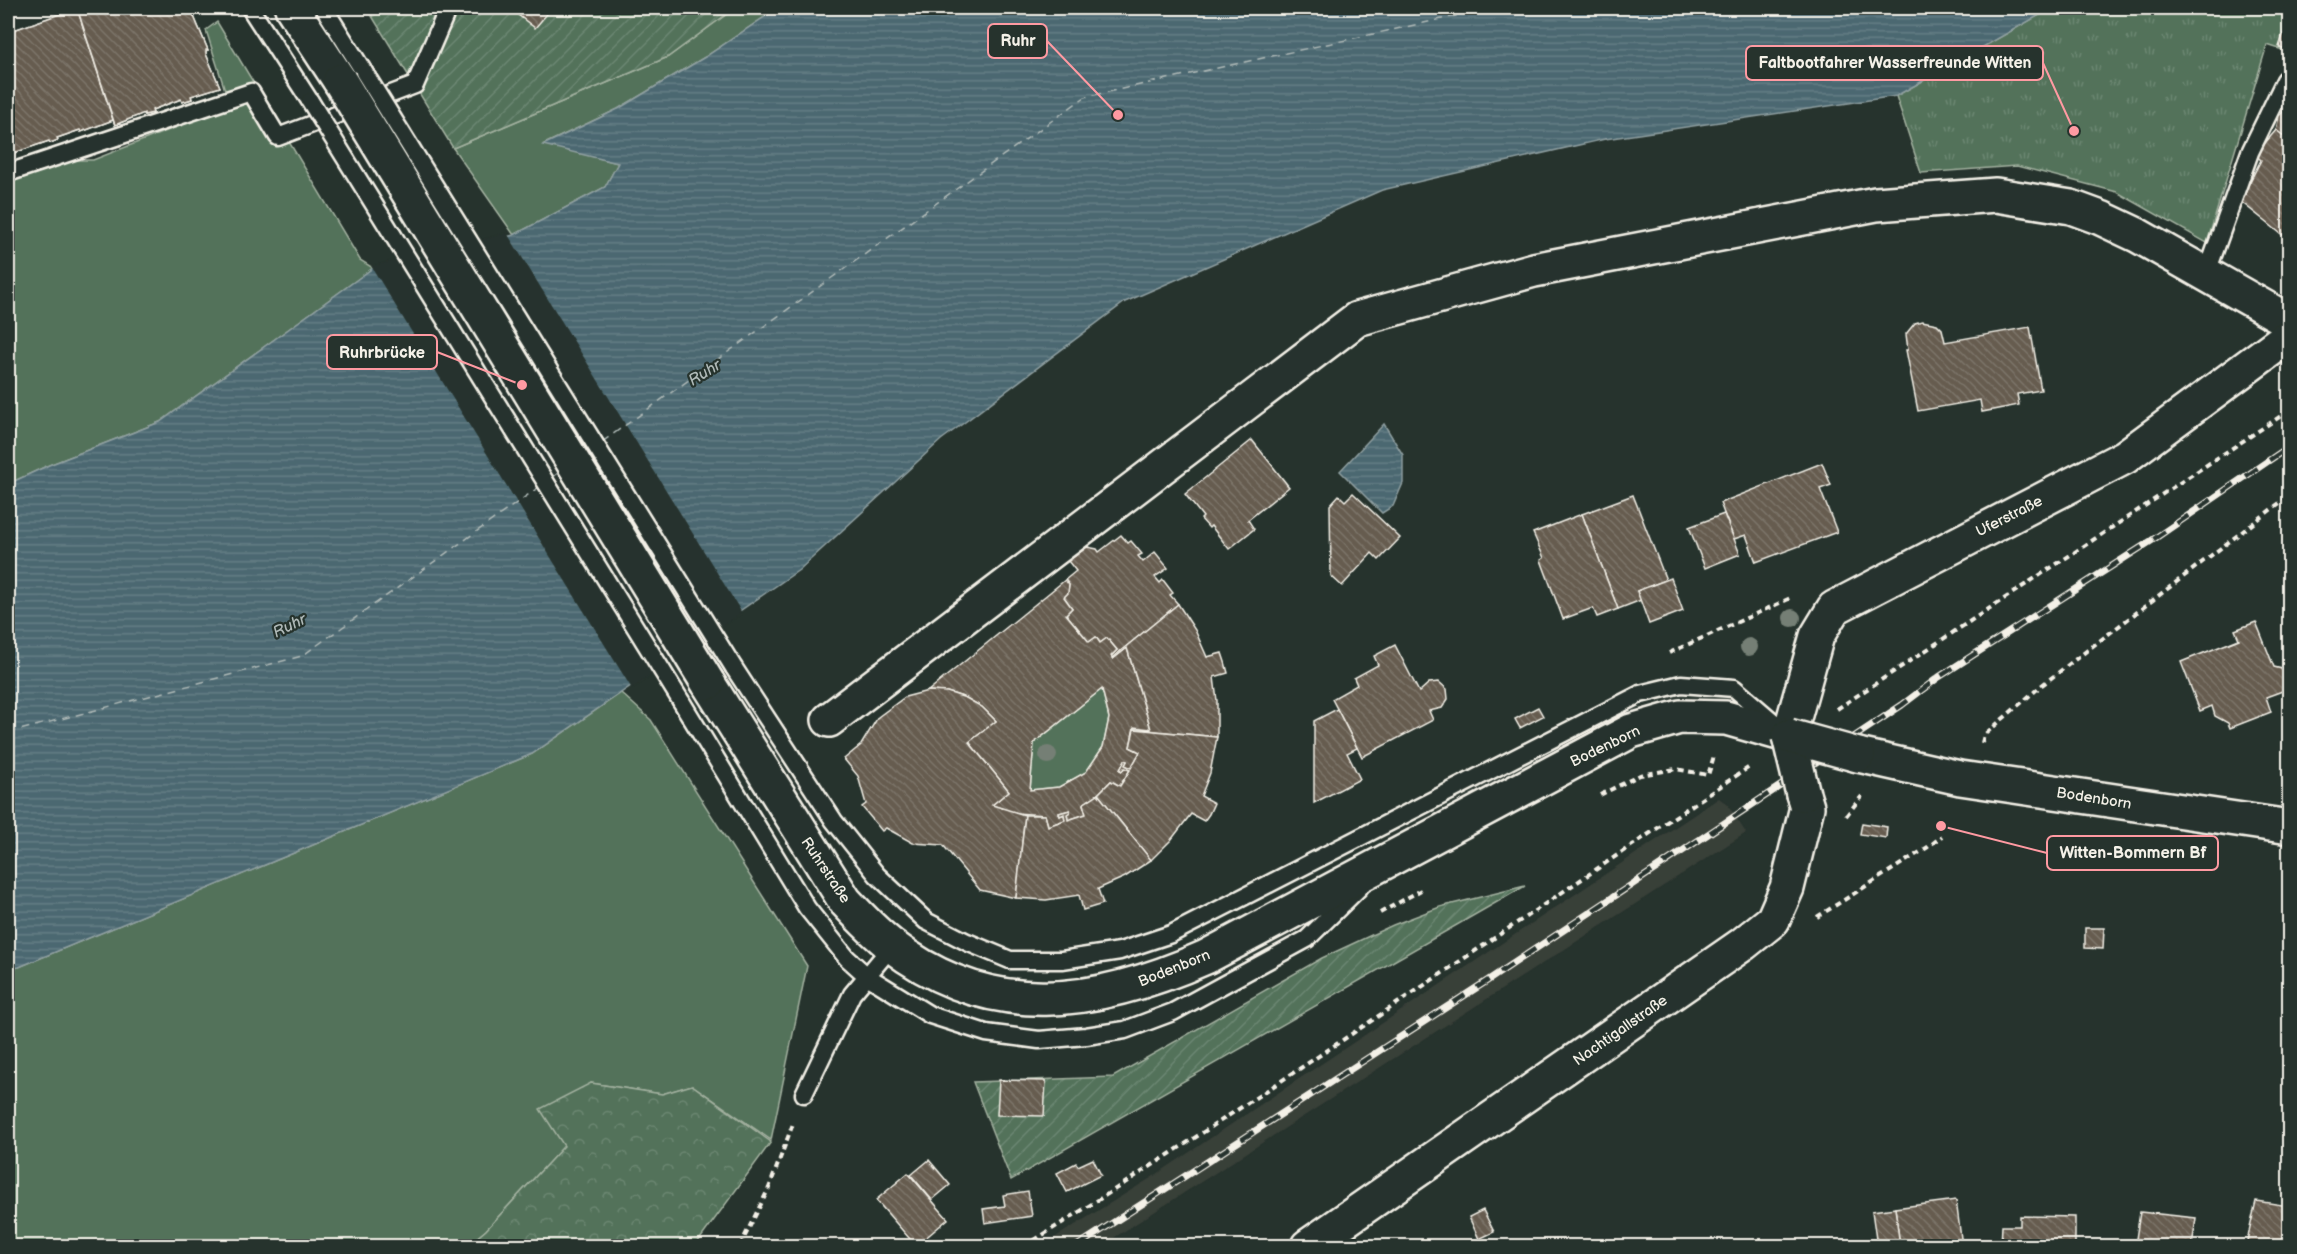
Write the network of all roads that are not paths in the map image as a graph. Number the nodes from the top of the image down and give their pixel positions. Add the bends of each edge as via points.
1 (250, 8) edge
2 (292, 8) edge
3 (324, 8) edge
4 (441, 8) edge
5 (352, 77) junction
6 (2285, 80) dead end
7 (8, 173) edge
8 (2206, 275) junction
9 (2289, 322) edge
10 (2289, 335) edge
11 (721, 676) junction
12 (829, 720) dead end
13 (1776, 732) junction
14 (2289, 827) edge
15 (1389, 859) junction
16 (892, 946) junction
17 (867, 976) junction
18 (1071, 998) joint
19 (804, 1094) road end
20 (1308, 1246) edge

1 - 17 lane, bridge via 807,908 847,958
2 - 5 street, Ruhrstraße
3 - 5 lane
4 - 7 lane via 446,14 415,85 381,99 278,137 252,92
5 - 11 street, Ruhrstraße, bridge
6 - 8 lane via 2250,152
8 - 9 street
8 - 12 street via 2101,218 2071,207 1996,195 1876,204 1534,270 1357,319
10 - 13 street, Uferstraße via 2124,457 1834,608 1817,636 1798,701
11 - 13 lane via 877,875 926,921 1010,960 1062,960 1120,951 1171,934 1640,694 1681,684 1734,688
11 - 16 street, Ruhrstraße via 845,901
13 - 14 street, Bodenborn, bridge via 1960,778
13 - 15 street, Bodenborn via 1726,718 1680,717 1631,731
13 - 20 street, Nachtigallstraße, bridge via 1807,807 1787,888 1773,920
15 - 17 lane via 1306,939 1173,1012 1125,1030 1038,1040 986,1033 930,1015
15 - 18 street, Bodenborn via 1165,975
16 - 17 lane
16 - 18 street, Ruhrstraße via 967,986 1038,1000
17 - 19 lane via 852,994

